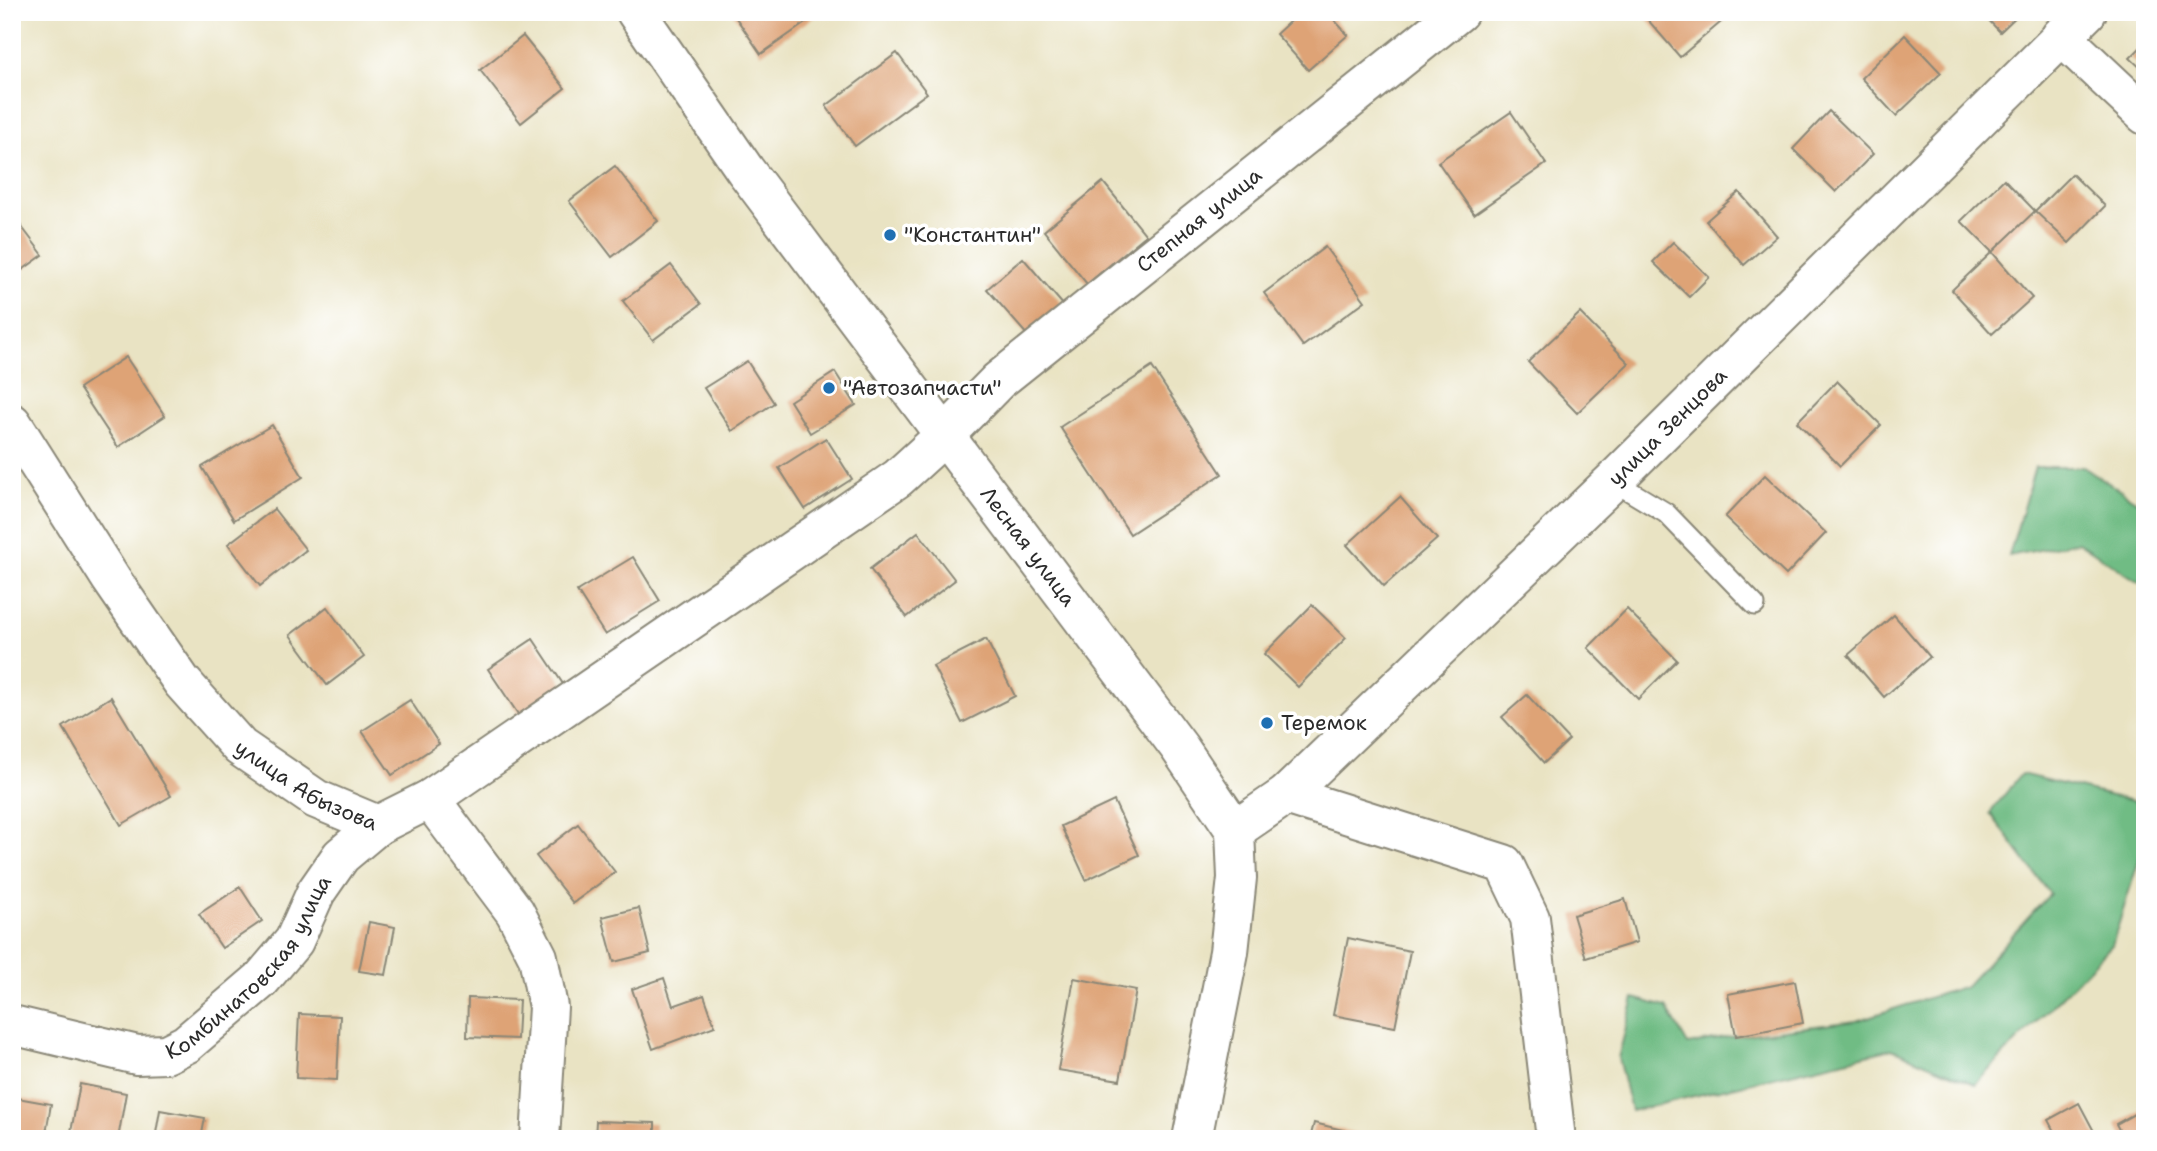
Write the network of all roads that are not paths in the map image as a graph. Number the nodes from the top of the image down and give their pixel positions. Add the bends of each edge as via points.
1 (636, 12) edge
2 (1459, 12) edge
3 (2074, 24) edge
4 (2145, 115) edge
5 (12, 423) edge
6 (944, 436) junction
7 (1613, 481) junction
8 (1755, 605) dead end
9 (1286, 795) junction
10 (430, 799) junction
11 (378, 825) junction
12 (1234, 830) junction
13 (12, 1025) edge
14 (540, 1139) edge
15 (1192, 1139) edge
16 (1556, 1139) edge

1 - 6 street, Лесная улица via 744,170
2 - 6 street, Степная улица via 998,381
3 - 4 street
3 - 7 street, улица Зенцова
5 - 11 street, улица Абызова via 182,682 240,747 316,799
6 - 10 street, Степная улица via 898,478
6 - 12 street, Лесная улица via 1179,747
7 - 8 lane via 1666,513
7 - 9 street, улица Зенцова
9 - 12 street, улица Зенцова
9 - 16 street via 1504,864 1530,918
10 - 11 street, улица Абызова
10 - 14 street via 515,912 538,957 548,1007
11 - 13 street, Комбинатовская улица via 341,856 316,892 294,941 261,980 186,1044 166,1054 137,1055
12 - 15 street, Лесная улица via 1237,878 1230,952

